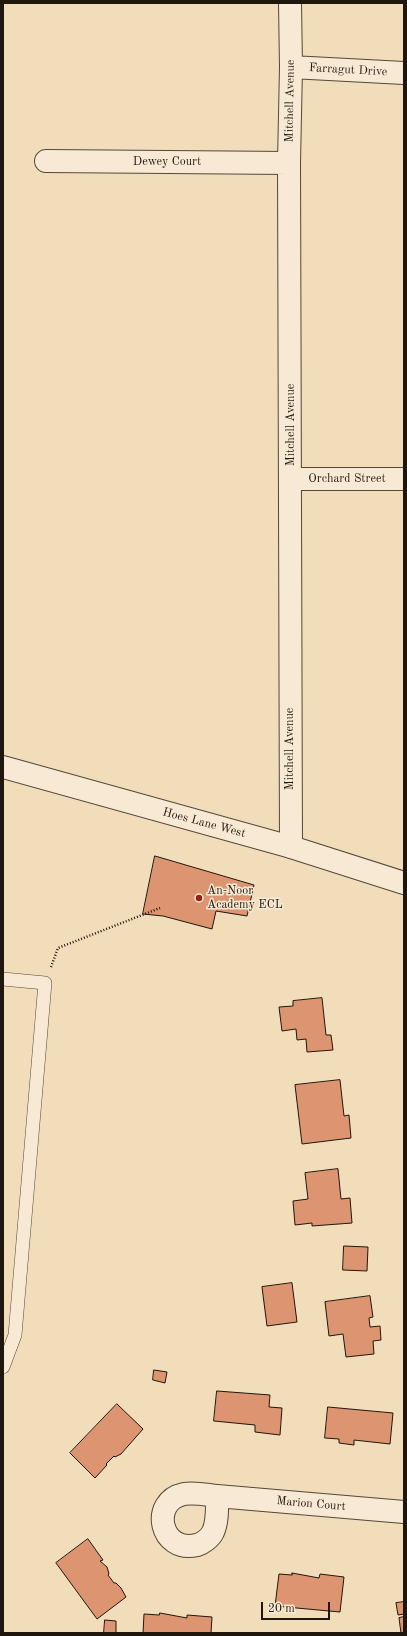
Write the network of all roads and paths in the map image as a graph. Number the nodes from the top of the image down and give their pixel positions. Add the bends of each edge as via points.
1 (290, 3) edge
2 (291, 67) junction
3 (404, 73) edge
4 (46, 161) dead end
5 (289, 163) junction
6 (291, 479) junction
7 (404, 479) edge
8 (3, 767) edge
9 (291, 847) junction
10 (404, 883) edge
11 (160, 908) dead end
12 (3, 979) edge
13 (46, 983) junction
14 (3, 1367) edge
15 (218, 1496) dead end
16 (404, 1512) edge

1 - 2 street, Mitchell Avenue
2 - 3 street, Farragut Drive
2 - 5 street, Mitchell Avenue
4 - 5 street, Dewey Court
5 - 6 street, Mitchell Avenue
6 - 7 street, Orchard Street
6 - 9 street, Mitchell Avenue
8 - 9 street, Hoes Lane West
9 - 10 street, Hoes Lane West
11 - 13 path via 58,948
12 - 13 lane
13 - 14 lane via 15,1335
15 - 16 street, Marion Court

